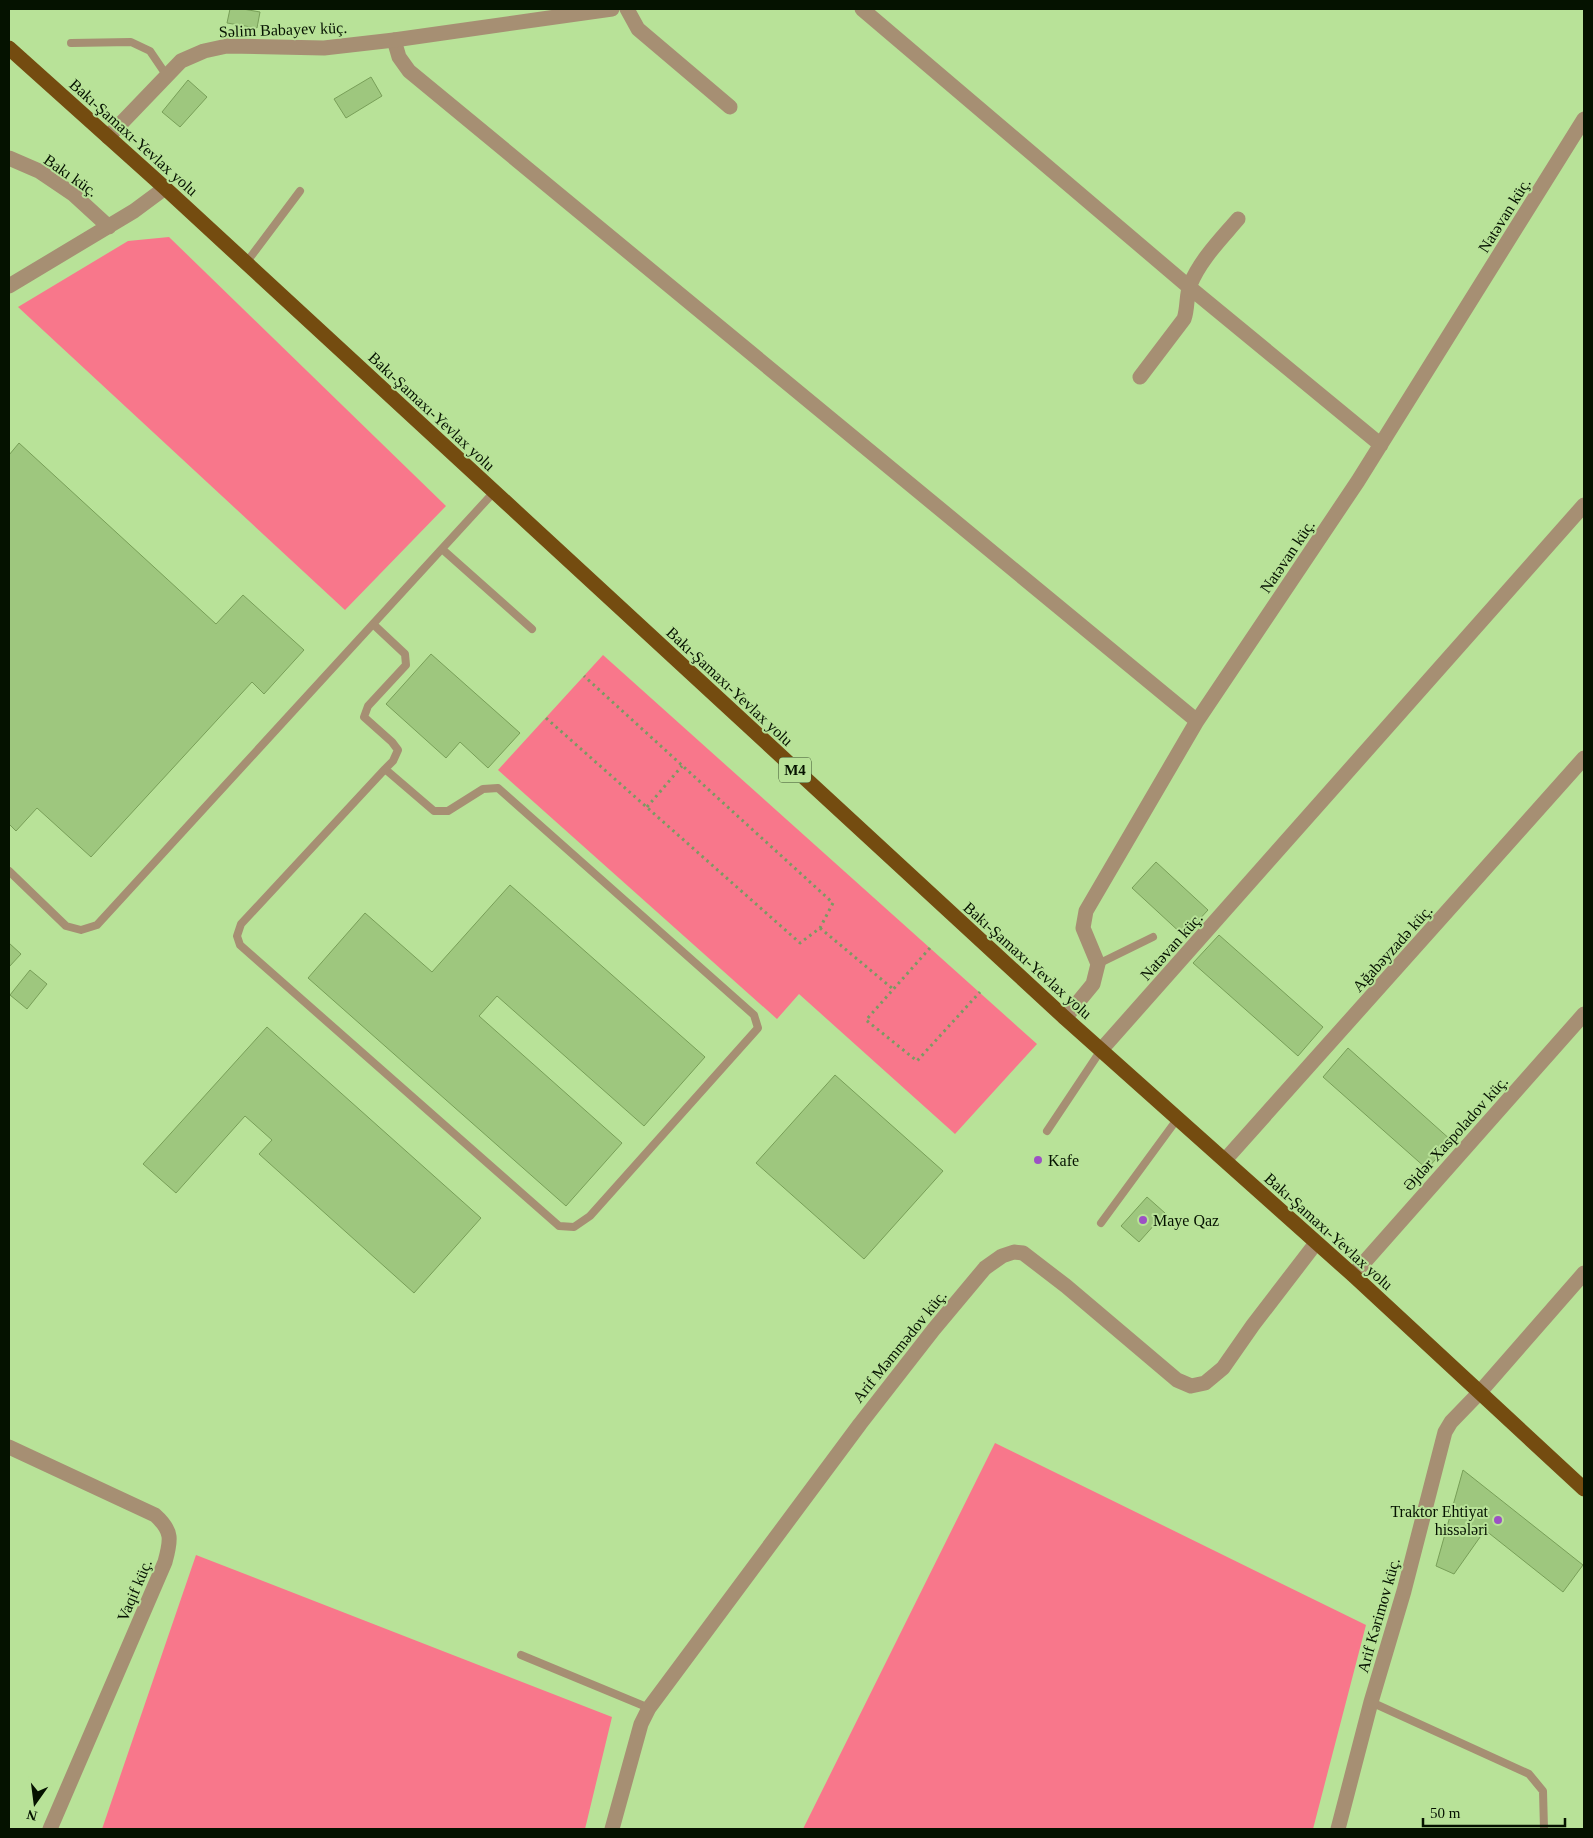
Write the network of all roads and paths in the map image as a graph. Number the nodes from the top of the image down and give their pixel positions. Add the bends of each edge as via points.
1 (612, 9) edge
2 (627, 9) edge
3 (862, 9) edge
4 (394, 40) junction
5 (71, 43) dead end
6 (9, 48) edge
7 (167, 76) junction
8 (730, 107) dead end
9 (1584, 120) edge
10 (108, 137) junction
11 (9, 158) edge
12 (165, 188) junction
13 (300, 191) dead end
14 (1238, 219) dead end
15 (109, 227) junction
16 (246, 263) junction
17 (9, 286) edge
18 (1189, 287) junction
19 (1140, 377) dead end
20 (1381, 445) junction
21 (494, 492) junction
22 (1584, 505) edge
23 (442, 549) junction
24 (373, 624) junction
25 (532, 629) dead end
26 (584, 676) dead end
27 (546, 718) dead end
28 (1197, 721) junction
29 (1584, 758) edge
30 (682, 766) junction
31 (385, 769) junction
32 (646, 807) junction
33 (9, 871) edge
34 (820, 928) junction
35 (1153, 938) dead end
36 (930, 948) dead end
37 (1098, 964) junction
38 (893, 989) junction
39 (980, 992) dead end
40 (1584, 1014) edge
41 (1065, 1018) junction
42 (1101, 1050) junction
43 (1178, 1118) junction
44 (1047, 1130) dead end
45 (1225, 1160) junction
46 (1102, 1223) dead end
47 (1316, 1243) junction
48 (1584, 1274) edge
49 (1352, 1275) junction
50 (1480, 1392) junction
51 (10, 1450) edge
52 (1584, 1489) edge
53 (521, 1655) dead end
54 (1371, 1702) junction
55 (649, 1708) junction
56 (50, 1829) edge
57 (612, 1829) edge
58 (1338, 1829) edge
59 (1544, 1829) edge

1 - 4 street, Səlim Babayev küç.
2 - 8 street via 638,29
3 - 18 street
4 - 7 street, Səlim Babayev küç. via 324,48 228,46 204,50 181,61
4 - 28 street via 399,57 409,71
5 - 7 lane via 132,42 150,51
6 - 10 highway, Bakı-Şamaxı-Yevlax yolu / M4
7 - 10 street, Səlim Babayev küç.
9 - 20 street, Natəvan küç.
10 - 12 highway, Bakı-Şamaxı-Yevlax yolu / M4
11 - 15 street, Bakı küç. via 40,171
12 - 15 street
12 - 16 highway, Bakı-Şamaxı-Yevlax yolu / M4
13 - 16 lane
14 - 18 street via 1199,268
15 - 17 street
16 - 21 highway, Bakı-Şamaxı-Yevlax yolu / M4
18 - 19 street via 1184,319
18 - 20 street
20 - 28 street, Natəvan küç.
21 - 23 lane
21 - 41 highway, Bakı-Şamaxı-Yevlax yolu / M4
22 - 42 street, Natəvan küç.
23 - 24 lane
23 - 25 lane
24 - 31 lane via 406,654 406,665 368,706 364,717 398,750
24 - 33 lane via 97,926 81,930 66,926
26 - 30 path
27 - 32 path
28 - 37 street, Natəvan küç. via 1086,911 1083,928
29 - 45 street, Ağabəyzadə küç.
30 - 32 path
30 - 34 path via 834,904
31 - 31 lane via 241,924 237,936 240,945 559,1226 574,1227 590,1216 758,1028 754,1015 498,788 482,789 448,811 434,811
32 - 34 path via 800,943
34 - 38 path
35 - 37 lane
36 - 38 path
37 - 41 street via 1092,984
38 - 39 path via 866,1020 917,1062
40 - 49 street, Əjdər Xaspoladov küç.
41 - 42 highway, Bakı-Şamaxı-Yevlax yolu / M4
42 - 43 highway, Bakı-Şamaxı-Yevlax yolu / M4
42 - 44 lane
43 - 45 highway, Bakı-Şamaxı-Yevlax yolu / M4
43 - 46 lane
45 - 47 highway, Bakı-Şamaxı-Yevlax yolu / M4
47 - 49 highway, Bakı-Şamaxı-Yevlax yolu / M4
47 - 55 street, Arif Məmmədov küç. via 1223,1368 1205,1383 1191,1386 1176,1380 1023,1253 1014,1252 994,1261 934,1329 860,1424
48 - 50 street, Arif Kərimov küç.
49 - 50 highway, Bakı-Şamaxı-Yevlax yolu / M4
50 - 52 highway, Bakı-Şamaxı-Yevlax yolu / M4
50 - 54 street, Arif Kərimov küç. via 1445,1432
51 - 56 street, Vaqif küç. via 155,1515 169,1532 170,1544 165,1562
53 - 55 lane
54 - 58 street, Arif Kərimov küç.
54 - 59 lane via 1529,1774 1543,1791
55 - 57 street, Arif Məmmədov küç. via 640,1724

